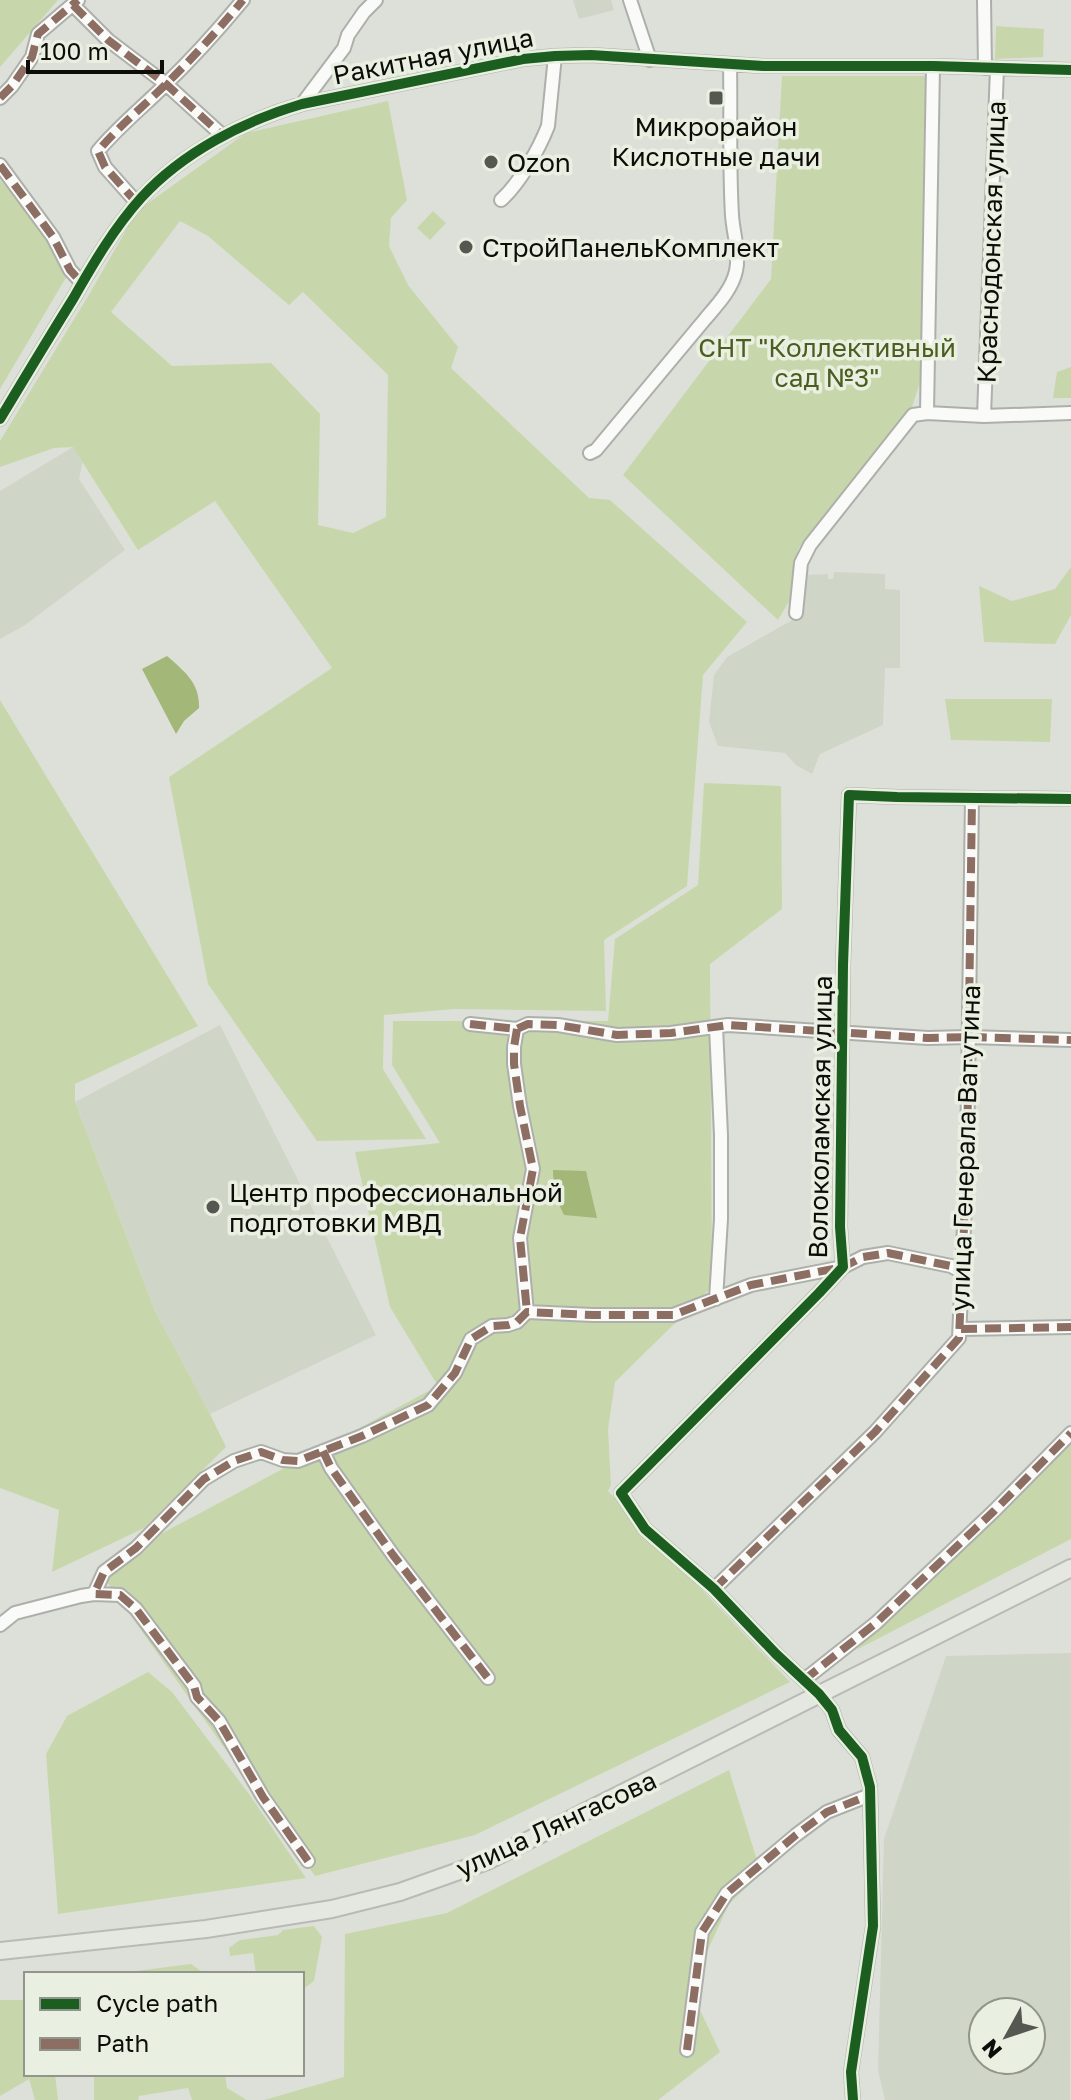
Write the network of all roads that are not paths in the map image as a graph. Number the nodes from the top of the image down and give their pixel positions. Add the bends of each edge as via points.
1 (243, 0) edge
2 (376, 0) edge
3 (630, 0) edge
4 (984, 0) edge
5 (75, 2) edge
6 (555, 56) junction
7 (650, 60) junction
8 (730, 64) junction
9 (933, 66) junction
10 (991, 68) junction
11 (1071, 70) edge
12 (166, 84) junction
13 (0, 98) edge
14 (302, 104) junction
15 (223, 136) junction
16 (0, 165) edge
17 (501, 200) dead end
18 (137, 203) junction
19 (82, 283) junction
20 (927, 413) junction
21 (1071, 413) edge
22 (984, 416) junction
23 (0, 419) edge
24 (590, 453) dead end
25 (796, 613) dead end
26 (972, 798) junction
27 (1071, 799) edge
28 (470, 1024) dead end
29 (716, 1027) junction
30 (517, 1029) junction
31 (844, 1032) junction
32 (969, 1037) junction
33 (1071, 1040) edge
34 (843, 1267) junction
35 (962, 1272) junction
36 (716, 1299) junction
37 (527, 1312) junction
38 (1071, 1327) edge
39 (961, 1329) junction
40 (1071, 1433) edge
41 (323, 1451) junction
42 (1071, 1568) edge
43 (714, 1589) junction
44 (94, 1594) junction
45 (0, 1625) edge
46 (488, 1678) dead end
47 (804, 1680) junction
48 (819, 1694) junction
49 (870, 1795) junction
50 (308, 1861) dead end
51 (0, 1951) edge
52 (687, 2050) dead end
53 (853, 2100) edge

1 - 12 street
2 - 14 street
3 - 7 street
4 - 10 street, Краснодонская улица
5 - 12 street via 108,40
5 - 13 street via 38,34 32,57
6 - 7 street, Ракитная улица
6 - 14 street, Ракитная улица
6 - 17 street via 545,135
7 - 8 street, Ракитная улица
8 - 9 street, Ракитная улица
8 - 24 street via 737,253 732,282
9 - 10 street, Ракитная улица
9 - 20 street
10 - 11 street, Ракитная улица
10 - 22 street, Краснодонская улица
12 - 15 street
12 - 18 street via 98,151
14 - 15 street, Ракитная улица
15 - 18 street, Ракитная улица via 179,164
16 - 19 street
18 - 19 street, Ракитная улица
19 - 23 street, Ракитная улица
20 - 22 street
20 - 25 street via 908,421 810,545 801,563
21 - 22 street
26 - 27 street
26 - 31 street, Волоколамская улица via 849,795
26 - 32 street, улица Генерала Ватутина
28 - 30 street
29 - 30 street via 617,1035 558,1025
29 - 31 street
29 - 36 street via 721,1205
30 - 37 street via 514,1064 533,1169 520,1238
31 - 32 street
31 - 34 street, Волоколамская улица
32 - 33 street
32 - 35 street, улица Генерала Ватутина
34 - 35 street via 888,1253
34 - 36 street via 751,1285
34 - 43 street, Волоколамская улица via 621,1493 645,1529
35 - 39 street, улица Генерала Ватутина
36 - 37 street via 673,1315
37 - 41 street via 517,1322 492,1326 471,1339 455,1373 428,1405
38 - 39 street
39 - 43 street, улица Генерала Ватутина via 959,1338 875,1432
40 - 47 street via 876,1623
41 - 44 street via 298,1461 261,1452 204,1479 136,1548 104,1572
41 - 46 street via 393,1555
42 - 48 main road, улица Лянгасова
43 - 47 street
44 - 45 street via 15,1613
44 - 50 street via 120,1595 136,1609 219,1721
47 - 48 street
48 - 49 street via 862,1757
48 - 51 main road, улица Лянгасова via 487,1861 400,1892 206,1929
49 - 52 street via 827,1812 727,1893 702,1932
49 - 53 street via 873,1926 851,2072

